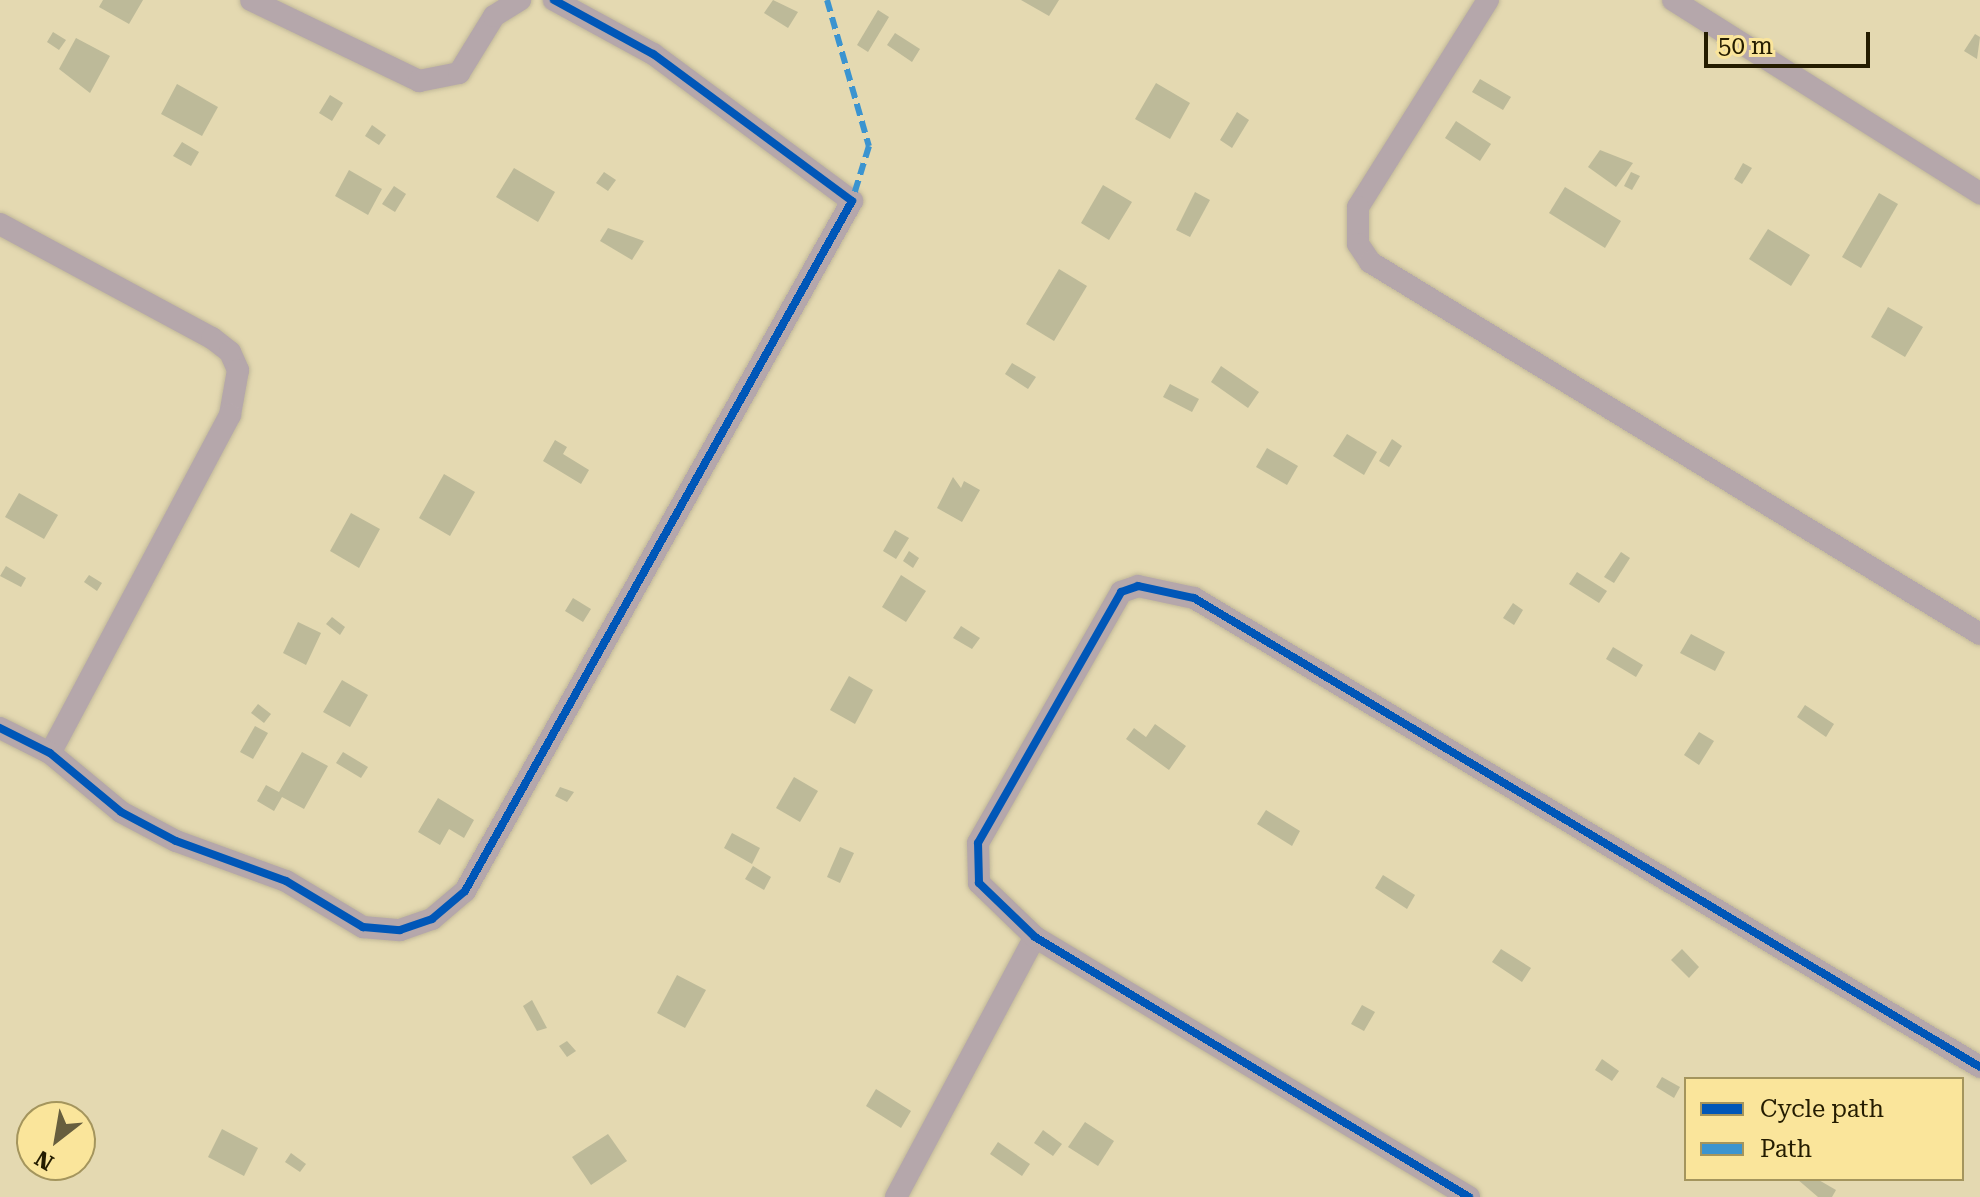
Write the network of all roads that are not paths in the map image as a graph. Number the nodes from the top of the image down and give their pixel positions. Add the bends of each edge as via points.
1 (251, 0) edge
2 (520, 0) edge
3 (554, 0) edge
4 (1488, 0) edge
5 (1673, 0) edge
6 (1980, 193) edge
7 (0, 224) edge
8 (1980, 634) edge
9 (0, 728) edge
10 (50, 753) junction
11 (1035, 937) junction
12 (1980, 1067) edge
13 (896, 1197) edge
14 (1469, 1197) edge

1 - 2 street via 419,81 459,73 494,16
3 - 10 street via 653,54 852,201 776,327 482,866 432,919 400,930 363,927 286,881 176,841 121,812
4 - 8 street via 1358,207 1358,244 1370,262
5 - 6 street
7 - 10 street via 212,338 230,352 238,370 230,415
9 - 10 street
11 - 12 street via 979,883 978,843 1108,608 1121,592 1138,586 1165,589 1194,598
11 - 13 street
11 - 14 street

